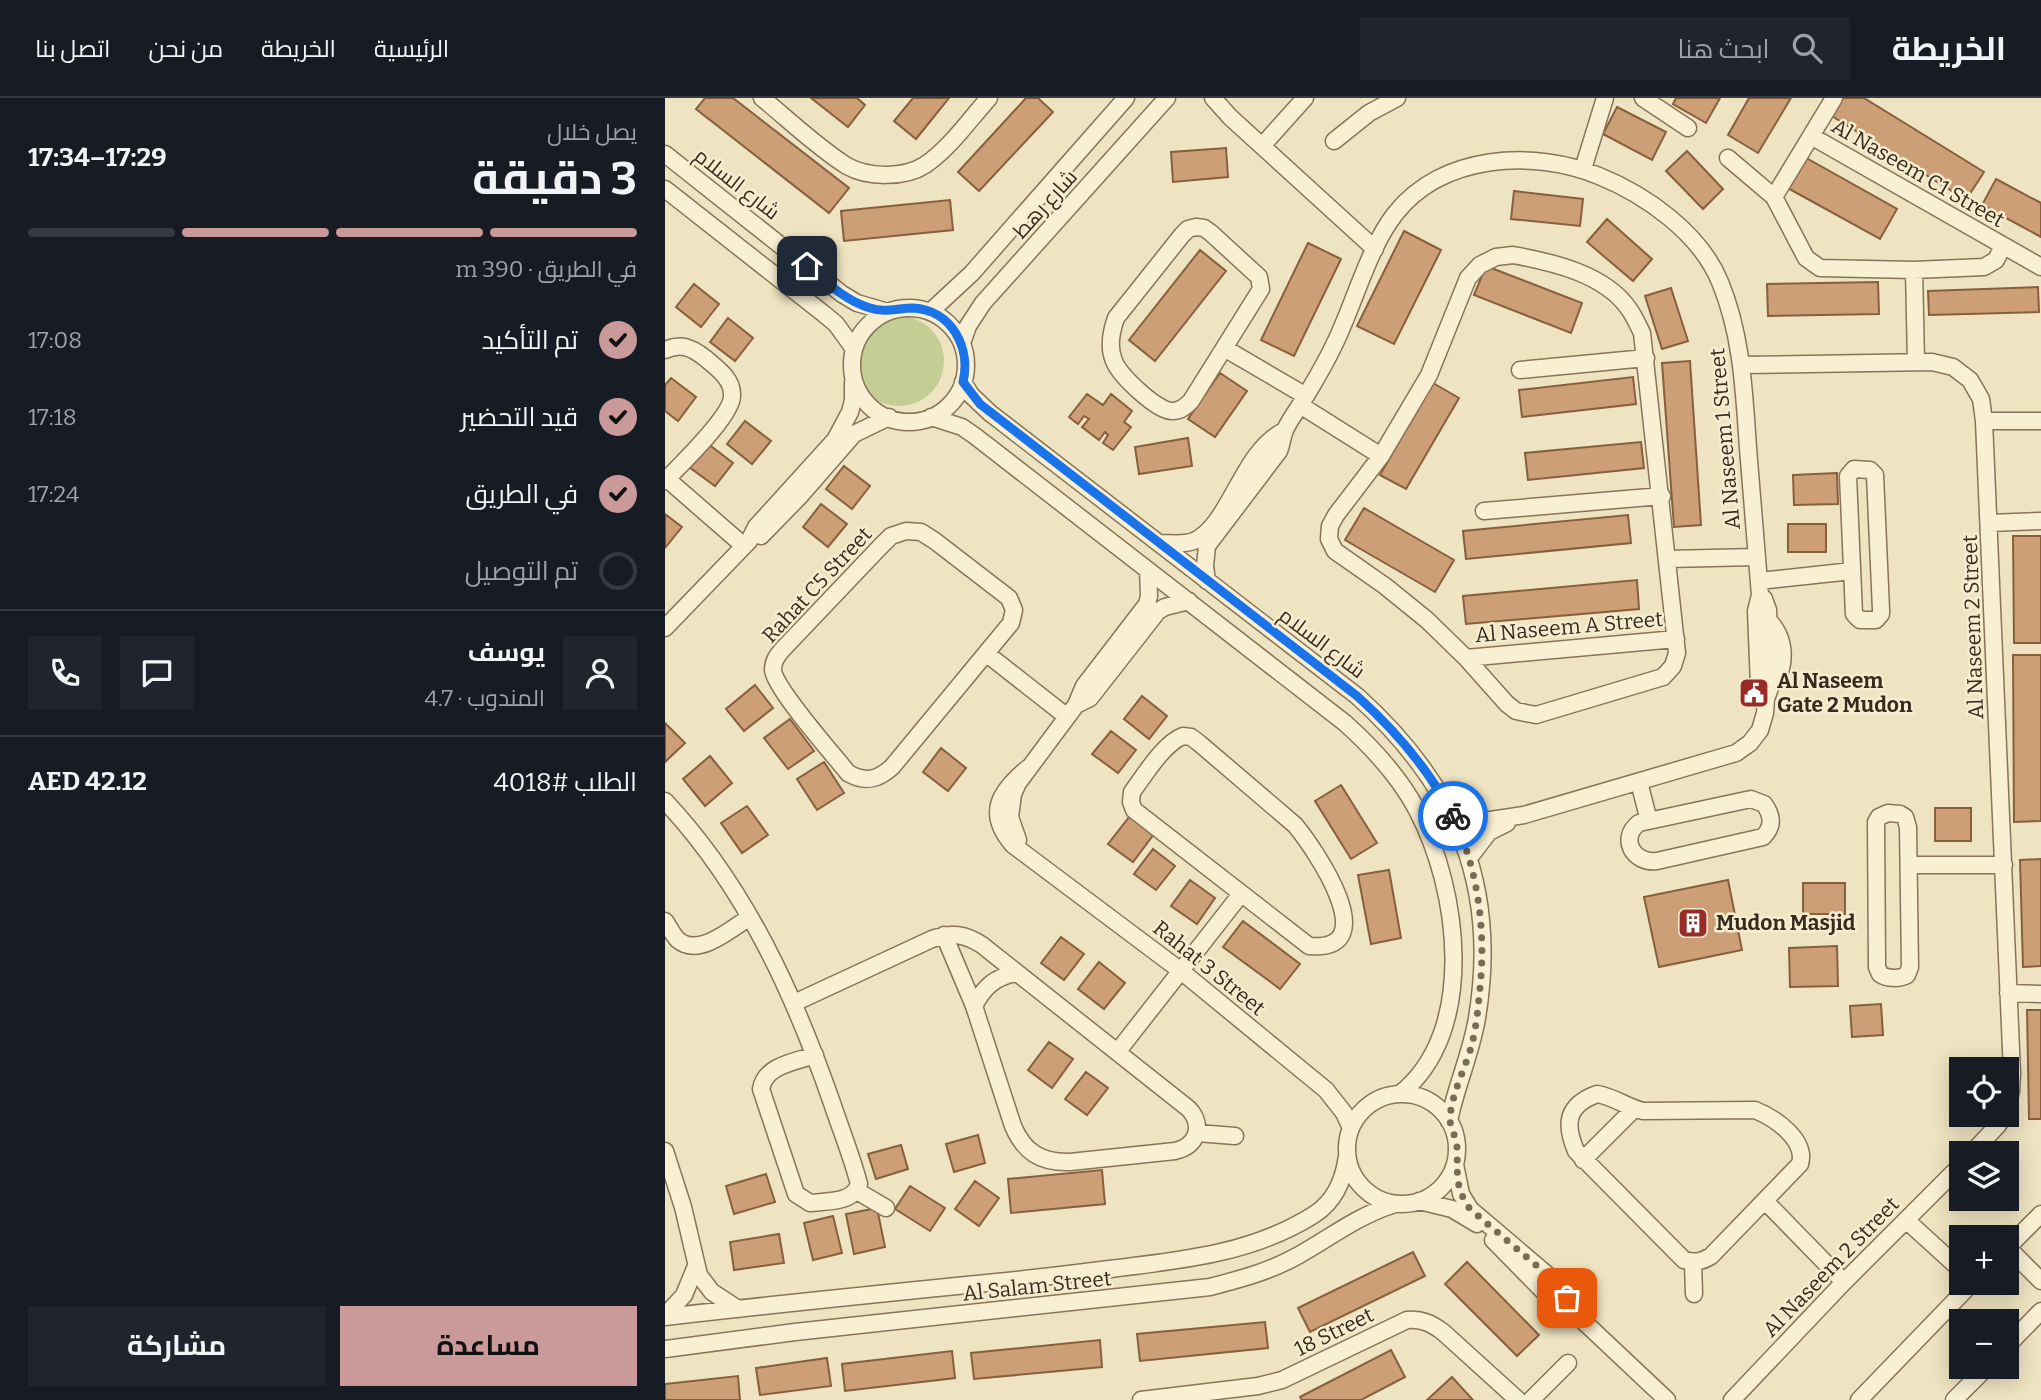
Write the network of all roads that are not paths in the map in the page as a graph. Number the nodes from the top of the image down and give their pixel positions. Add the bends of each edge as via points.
1 (762, 98) edge
2 (989, 98) edge
3 (1126, 98) edge
4 (1167, 98) edge
5 (1213, 98) edge
6 (1305, 98) edge
7 (1397, 98) edge
8 (1605, 98) edge
9 (1834, 98) edge
10 (1647, 99) edge
11 (1688, 128) dead end
12 (1811, 136) junction
13 (1333, 141) dead end
14 (1262, 146) junction
15 (665, 154) edge
16 (1728, 158) dead end
17 (1583, 169) junction
18 (665, 190) edge
19 (1773, 197) junction
20 (2003, 246) junction
21 (1375, 249) junction
22 (2041, 267) edge
23 (1914, 270) junction
24 (888, 312) junction
25 (930, 312) junction
26 (962, 343) junction
27 (1224, 348) junction
28 (854, 349) junction
29 (665, 350) edge
30 (1646, 358) junction
31 (1916, 362) junction
32 (1742, 365) junction
33 (1520, 370) dead end
34 (854, 376) junction
35 (963, 382) junction
36 (1303, 401) junction
37 (889, 417) junction
38 (931, 417) junction
39 (1984, 421) junction
40 (2041, 421) edge
41 (1381, 456) junction
42 (666, 480) edge
43 (796, 491) junction
44 (1239, 494) junction
45 (1662, 496) junction
46 (1484, 511) dead end
47 (2041, 521) edge
48 (1990, 523) junction
49 (1161, 543) junction
50 (747, 544) junction
51 (1756, 556) junction
52 (1668, 559) junction
53 (1148, 570) junction
54 (1852, 570) junction
55 (1207, 581) junction
56 (1759, 588) junction
57 (1189, 601) junction
58 (1769, 620) junction
59 (665, 628) edge
60 (1130, 637) junction
61 (1676, 639) junction
62 (1763, 640) junction
63 (987, 654) junction
64 (1467, 658) junction
65 (1771, 676) junction
66 (1766, 699) junction
67 (1071, 710) junction
68 (1634, 783) junction
69 (665, 801) edge
70 (1451, 812) junction
71 (1524, 815) junction
72 (1644, 822) junction
73 (1469, 858) junction
74 (1909, 865) junction
75 (2004, 865) junction
76 (1241, 894) junction
77 (750, 917) junction
78 (665, 921) edge
79 (944, 935) junction
80 (1181, 971) junction
81 (1016, 972) junction
82 (2008, 993) junction
83 (2041, 994) edge
84 (794, 1003) junction
85 (974, 1006) junction
86 (1118, 1051) junction
87 (815, 1055) junction
88 (2011, 1057) edge
89 (1400, 1094) junction
90 (1634, 1109) junction
91 (1449, 1121) junction
92 (1996, 1127) edge
93 (1351, 1128) junction
94 (1197, 1133) junction
95 (1234, 1136) dead end
96 (1983, 1141) edge
97 (665, 1151) edge
98 (1347, 1156) junction
99 (1583, 1160) junction
100 (1455, 1163) junction
101 (1949, 1177) edge
102 (857, 1192) junction
103 (1419, 1201) junction
104 (1766, 1202) junction
105 (1395, 1203) junction
106 (886, 1208) dead end
107 (2041, 1214) edge
108 (1906, 1220) junction
109 (1949, 1259) edge
110 (1693, 1263) junction
111 (695, 1266) junction
112 (1539, 1277) junction
113 (2041, 1281) edge
114 (1844, 1282) junction
115 (1694, 1294) dead end
116 (1960, 1295) edge
117 (738, 1308) junction
118 (2041, 1311) edge
119 (665, 1317) edge
120 (2019, 1334) edge
121 (665, 1349) edge
122 (1568, 1363) dead end
123 (1975, 1379) edge
124 (1140, 1400) edge
125 (1518, 1400) edge
126 (1531, 1400) edge
127 (1667, 1400) edge
128 (1732, 1400) edge
129 (1859, 1400) edge
130 (1954, 1400) edge

1 - 2 street via 849,167 887,174 924,166
3 - 25 street, شارع رهط via 972,273
4 - 26 street, شارع رهط via 983,303
5 - 14 street
6 - 14 street
7 - 13 street
8 - 17 street
9 - 12 street, Al Naseem C1 Street
10 - 11 street
12 - 19 street, Al Naseem C1 Street
12 - 20 street, Al Naseem C1 Street
14 - 21 street
15 - 24 street, شارع السلام via 842,294
16 - 19 street, Al Naseem C1 Street
17 - 21 street, Al Naseem 1 Street via 1534,161 1468,166 1415,193 1394,215
17 - 32 street, Al Naseem 1 Street via 1623,186 1661,210 1694,241 1719,279 1735,324
18 - 28 street via 836,324
19 - 23 street, Al Naseem C1 Street via 1812,264
20 - 22 street, Al Naseem C1 Street
20 - 23 street, Al Naseem C1 Street via 1989,266
21 - 36 street, Al Naseem 1 Street via 1335,343
23 - 31 street
24 - 25 street via 916,308
24 - 28 street via 867,327
25 - 26 street via 949,324
26 - 35 street via 966,356
27 - 27 street via 1262,283 1211,233 1204,228 1188,229 1116,318 1110,347 1114,361 1121,374 1156,405 1175,411 1191,401
27 - 36 street
28 - 34 street
29 - 42 street via 688,347 699,353 721,371 733,396 730,409
30 - 33 street
30 - 41 street, Al Naseem A Street via 1642,333 1629,309 1610,289 1531,258 1496,257 1468,278 1429,375
30 - 45 street, Al Naseem A Street
31 - 32 street, Al Naseem 2 Street
31 - 39 street, Al Naseem 2 Street via 1953,367 1970,380 1981,399
32 - 51 street, Al Naseem 1 Street
34 - 37 street via 866,402
34 - 43 street via 846,424
35 - 38 street via 956,397
35 - 49 street, شارع السلام via 990,413
36 - 41 street
36 - 44 street, Al Naseem 1 Street via 1284,432 1279,451 1261,464
37 - 38 street via 910,421
37 - 43 street via 854,434
38 - 53 street via 975,436
39 - 40 street
39 - 48 street, Al Naseem 2 Street
41 - 64 street, Al Naseem A Street via 1336,515 1329,539 1335,551 1427,620
42 - 50 street
43 - 50 street via 756,527
44 - 49 street, Al Naseem 1 Street via 1205,534 1186,543
44 - 55 street, Al Naseem 1 Street via 1207,546
45 - 46 street
45 - 52 street, Al Naseem A Street
47 - 48 street
48 - 75 street, Al Naseem 2 Street
49 - 55 street, شارع السلام
50 - 59 street
51 - 52 street
51 - 56 street, Al Naseem 1 Street
52 - 61 street, Al Naseem A Street
53 - 57 street
53 - 60 street, Rahat 3 Street via 1147,604
54 - 54 street via 1848,476 1854,469 1870,470 1875,479 1881,610 1876,620 1860,620 1854,614
54 - 56 street
55 - 70 street, شارع السلام via 1385,721 1411,749
56 - 58 street, Al Naseem 1 Street
56 - 62 street, Al Naseem 1 Street via 1756,605
57 - 60 street, Rahat 3 Street via 1158,611
57 - 89 street via 1373,749 1417,810 1432,845 1450,914 1453,980 1440,1043 1421,1075
58 - 62 street, Al Naseem 1 Street
58 - 65 street via 1781,638 1783,661
60 - 67 street, Rahat 3 Street via 1081,692
61 - 64 street, Al Naseem A Street
61 - 64 street, Al Naseem A Street via 1673,666 1663,677 1536,715 1507,704
62 - 65 street, Al Naseem 1 Street
62 - 66 street, Al Naseem 1 Street via 1759,685
63 - 63 street, Rahat C5 Street via 1011,622 1009,598 935,541 921,532 906,531 891,536 880,547 782,650 773,668 780,686 848,773 871,780 892,767
63 - 67 street
65 - 66 street, Al Naseem 1 Street
66 - 68 street, Al Naseem 1 Street via 1761,730 1736,753
67 - 80 street, Rahat 3 Street via 1028,768 1003,791 998,805 1003,834
68 - 71 street, Al Naseem 1 Street
68 - 72 street
69 - 77 street via 705,848
70 - 71 street, Al Naseem 1 Street via 1484,821
70 - 73 street, شارع السلام
71 - 73 street, Al Naseem 1 Street via 1489,832
72 - 72 street via 1633,828 1630,843 1632,852 1647,862 1755,840 1763,837 1772,823 1764,804 1751,799
73 - 91 street, شارع السلام via 1481,922 1481,986 1470,1050
74 - 74 street via 1907,821 1900,814 1883,814 1876,827 1877,967 1884,976 1904,977 1910,971
74 - 75 street
75 - 82 street, Al Naseem 2 Street
76 - 76 street via 1309,946 1323,948 1336,942 1344,931 1345,917 1330,881 1295,825 1192,737 1174,739 1132,792 1134,810
76 - 80 street
77 - 78 street via 700,946 679,940
77 - 84 street
79 - 81 street via 974,939
79 - 84 street
79 - 85 street
80 - 86 street
80 - 93 street, Rahat 3 Street via 1326,1090
81 - 85 street via 991,982
81 - 86 street
82 - 83 street
82 - 88 street, Al Naseem 2 Street
84 - 87 street
85 - 94 street via 1019,1140 1041,1159 1055,1163 1175,1151 1193,1142
86 - 94 street via 1189,1109 1198,1124
87 - 102 street via 857,1175
87 - 102 street via 767,1074 762,1081 763,1097 796,1194 810,1203 851,1197
89 - 91 street via 1428,1101
89 - 93 street via 1366,1107
90 - 99 street
90 - 99 street via 1597,1094 1582,1100 1571,1112 1569,1128
90 - 104 street via 1755,1110 1767,1115 1796,1141 1803,1156
91 - 100 street via 1455,1134
92 - 96 street
93 - 98 street
94 - 95 street
97 - 111 street
98 - 105 street via 1363,1188 1378,1199
98 - 117 street, Al Salam Street via 1339,1189 1316,1213 1271,1236 1211,1255
99 - 110 street via 1677,1254
100 - 103 street via 1442,1187
100 - 112 street via 1461,1194 1470,1209
101 - 108 street, Al Naseem 2 Street
102 - 106 street
103 - 105 street
103 - 112 street via 1452,1209 1476,1224
104 - 110 street via 1711,1256
104 - 114 street
105 - 121 street, Al Salam Street via 1362,1216 1272,1268 1210,1287
107 - 113 street via 2007,1248
108 - 109 street
108 - 114 street, Al Naseem 2 Street
110 - 115 street
111 - 117 street via 712,1292
111 - 119 street via 684,1296
112 - 127 street via 1559,1305 1582,1320
114 - 128 street, Al Naseem 2 Street
116 - 129 street
117 - 119 street, Al Salam Street
118 - 120 street
122 - 126 street
123 - 130 street
124 - 125 street, 18 Street via 1282,1380 1407,1320 1420,1319 1443,1332

